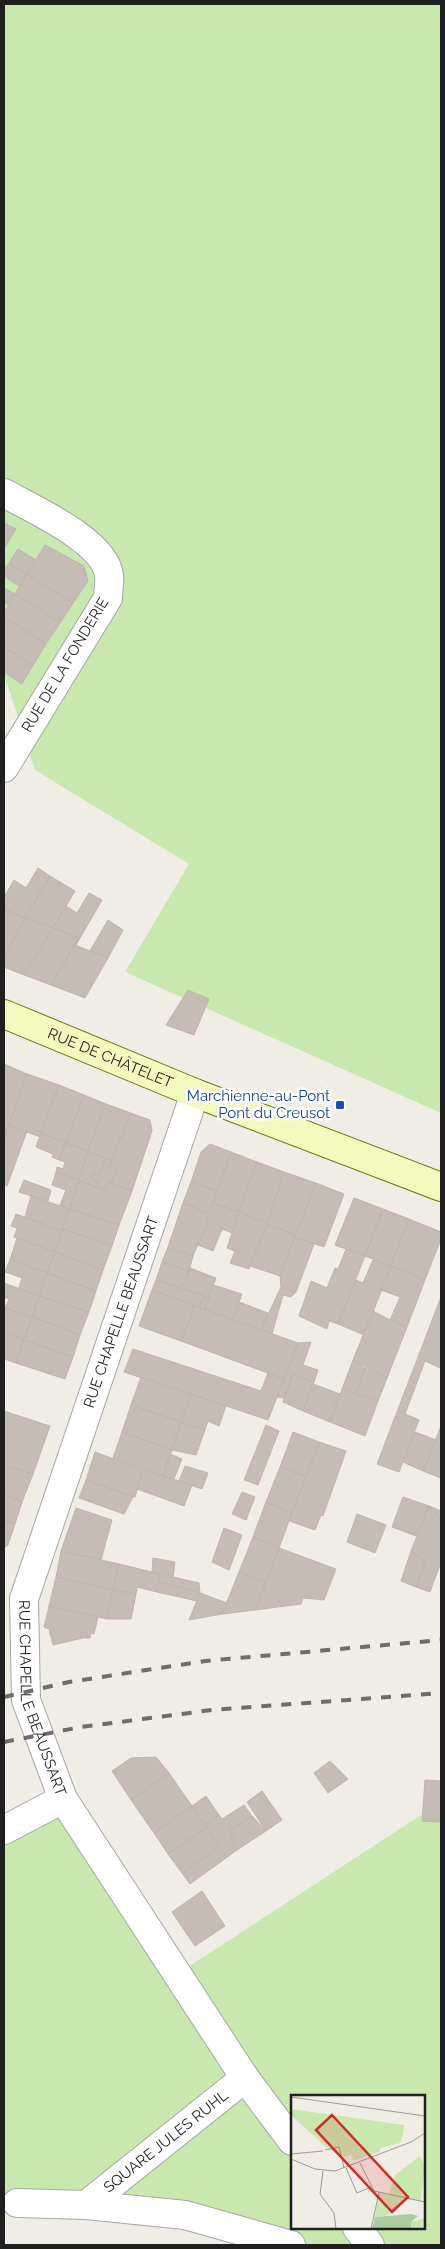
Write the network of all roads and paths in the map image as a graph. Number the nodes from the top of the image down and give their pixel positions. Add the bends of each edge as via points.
1 (4, 493) edge
2 (4, 768) edge
3 (4, 1014) edge
4 (195, 1093) junction
5 (441, 1187) edge
6 (14, 1595) edge
7 (64, 1799) junction
8 (4, 1830) edge
9 (245, 2078) junction
10 (291, 2141) edge
11 (17, 2202) dead end
12 (86, 2205) junction
13 (358, 2229) edge
14 (291, 2245) edge
15 (370, 2245) edge

1 - 2 street, RUE DE LA FONDERIE via 76,533 96,549 109,573 108,598
3 - 4 main road, RUE DE CHÂTELET
4 - 5 main road, RUE DE CHÂTELET
4 - 6 street, RUE CHAPELLE BEAUSSART
6 - 7 street, RUE CHAPELLE BEAUSSART via 26,1700
7 - 8 street
7 - 9 street, RUE CHAPELLE BEAUSSART
9 - 10 street, RUE CHAPELLE BEAUSSART
9 - 12 street, SQUARE JULES RUHL
11 - 12 street, SQUARE JULES RUHL
12 - 14 street, SQUARE JULES RUHL via 185,2215
13 - 15 street

